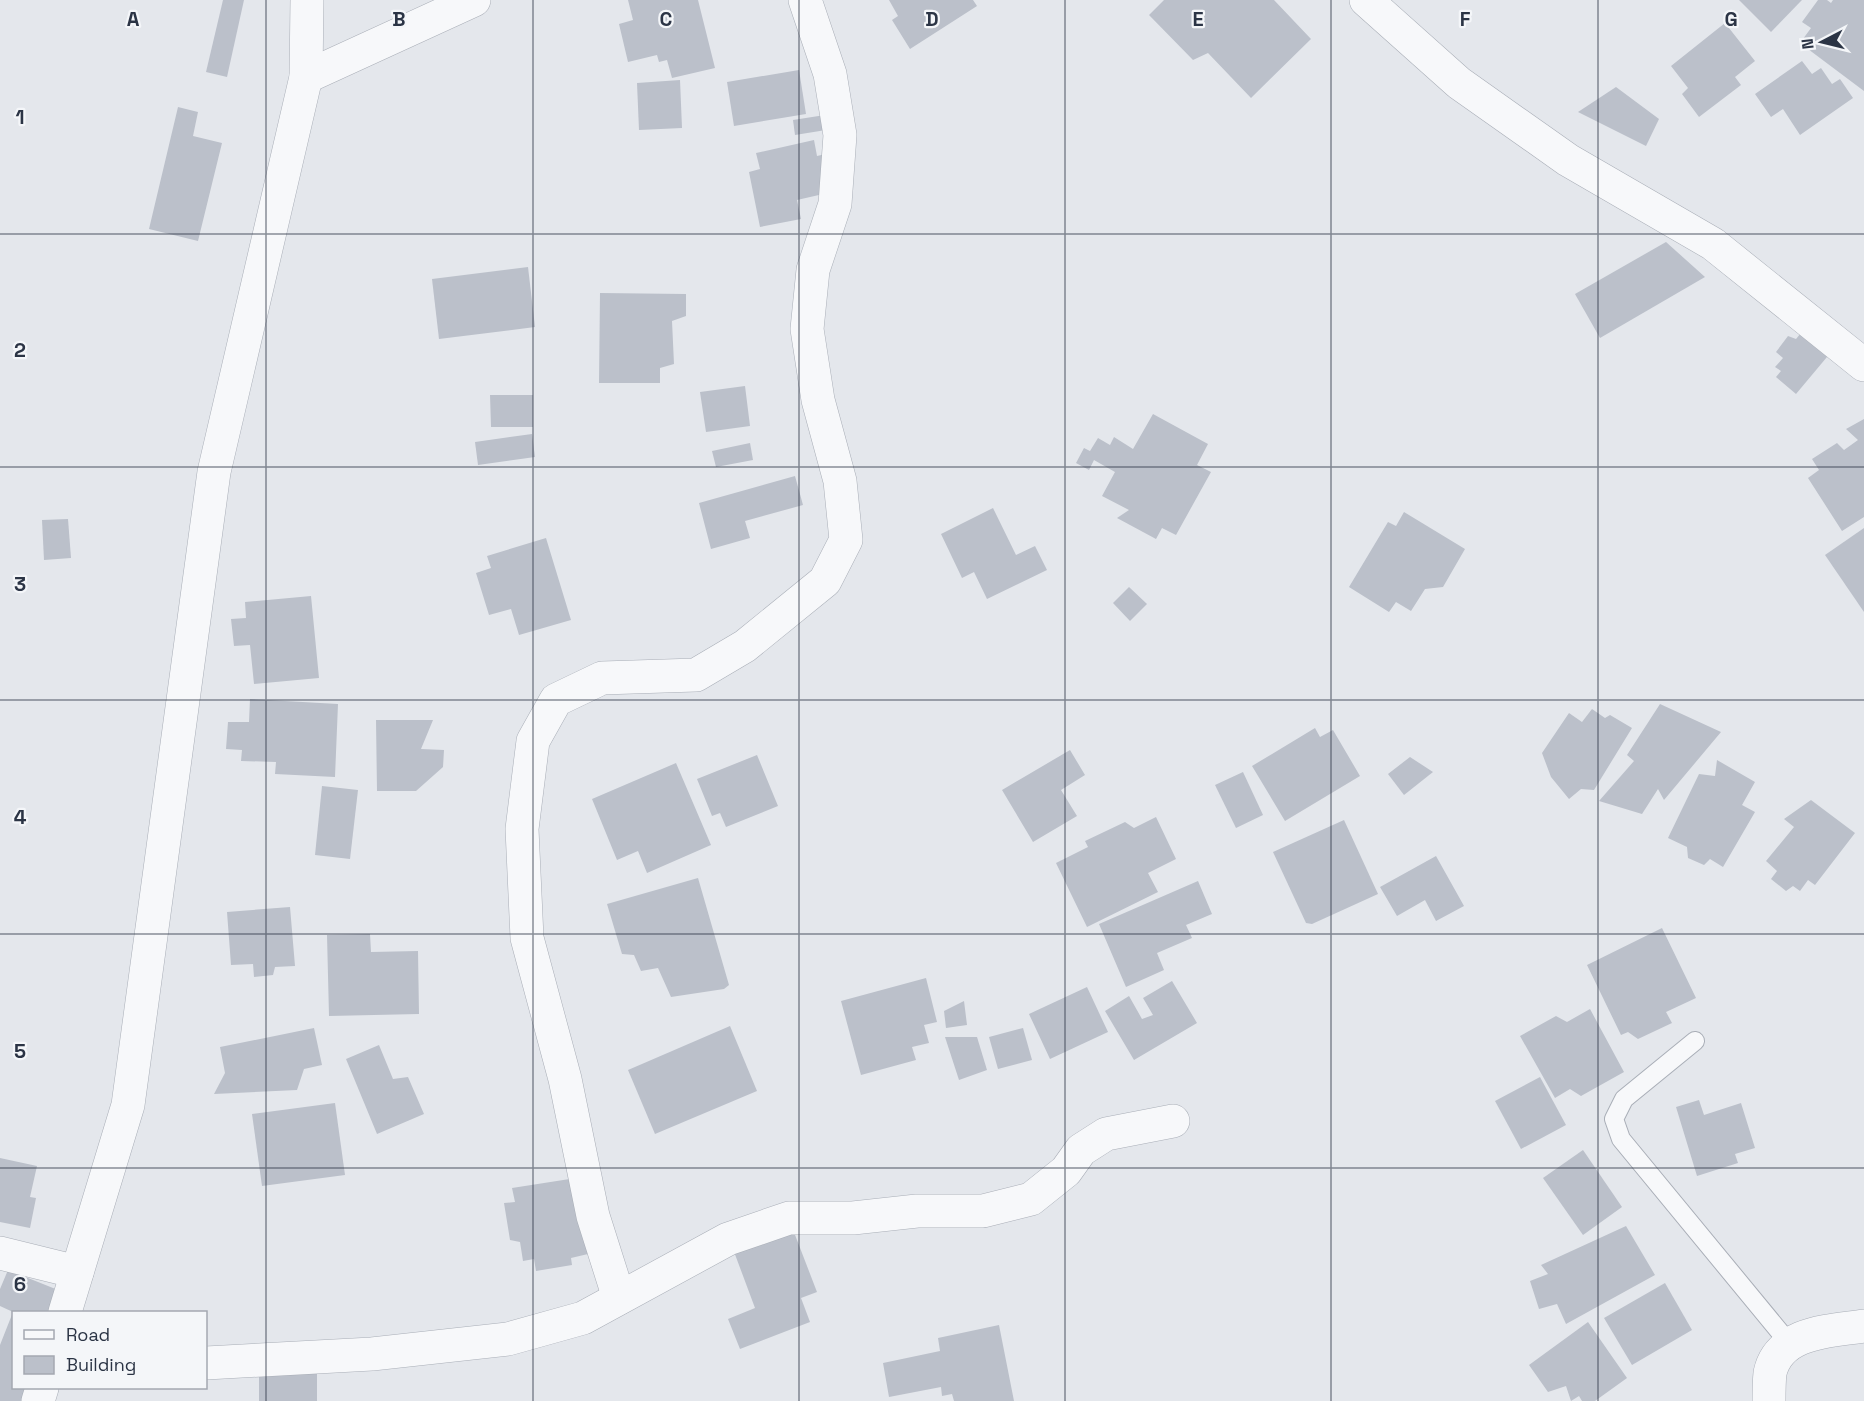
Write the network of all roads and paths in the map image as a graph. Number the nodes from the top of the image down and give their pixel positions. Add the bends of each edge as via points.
1 (307, 0) edge
2 (474, 0) edge
3 (805, 0) edge
4 (1366, 0) edge
5 (306, 77) junction
6 (1864, 365) edge
7 (1695, 1041) dead end
8 (1173, 1121) dead end
9 (0, 1253) edge
10 (77, 1272) junction
11 (619, 1298) junction
12 (65, 1311) edge
13 (1864, 1326) edge
14 (1789, 1342) junction
15 (207, 1363) edge
16 (1769, 1401) edge

1 - 5 street
2 - 5 street
3 - 11 street via 830,74 840,135 835,204 813,270 807,329 818,400 840,481 846,540 825,581 745,646 696,675 602,678 556,700 533,741 522,829 527,938 565,1079 593,1216
4 - 6 street via 1459,83 1568,160 1713,244
5 - 10 street via 214,472 128,1105
7 - 14 lane via 1624,1099 1614,1119 1621,1139
8 - 11 street via 1106,1134 1081,1150 1066,1171 1031,1199 983,1211 789,1218 728,1239
9 - 10 street
10 - 12 street
11 - 15 street via 584,1318 508,1339 372,1354
13 - 14 street
14 - 16 street via 1770,1372

